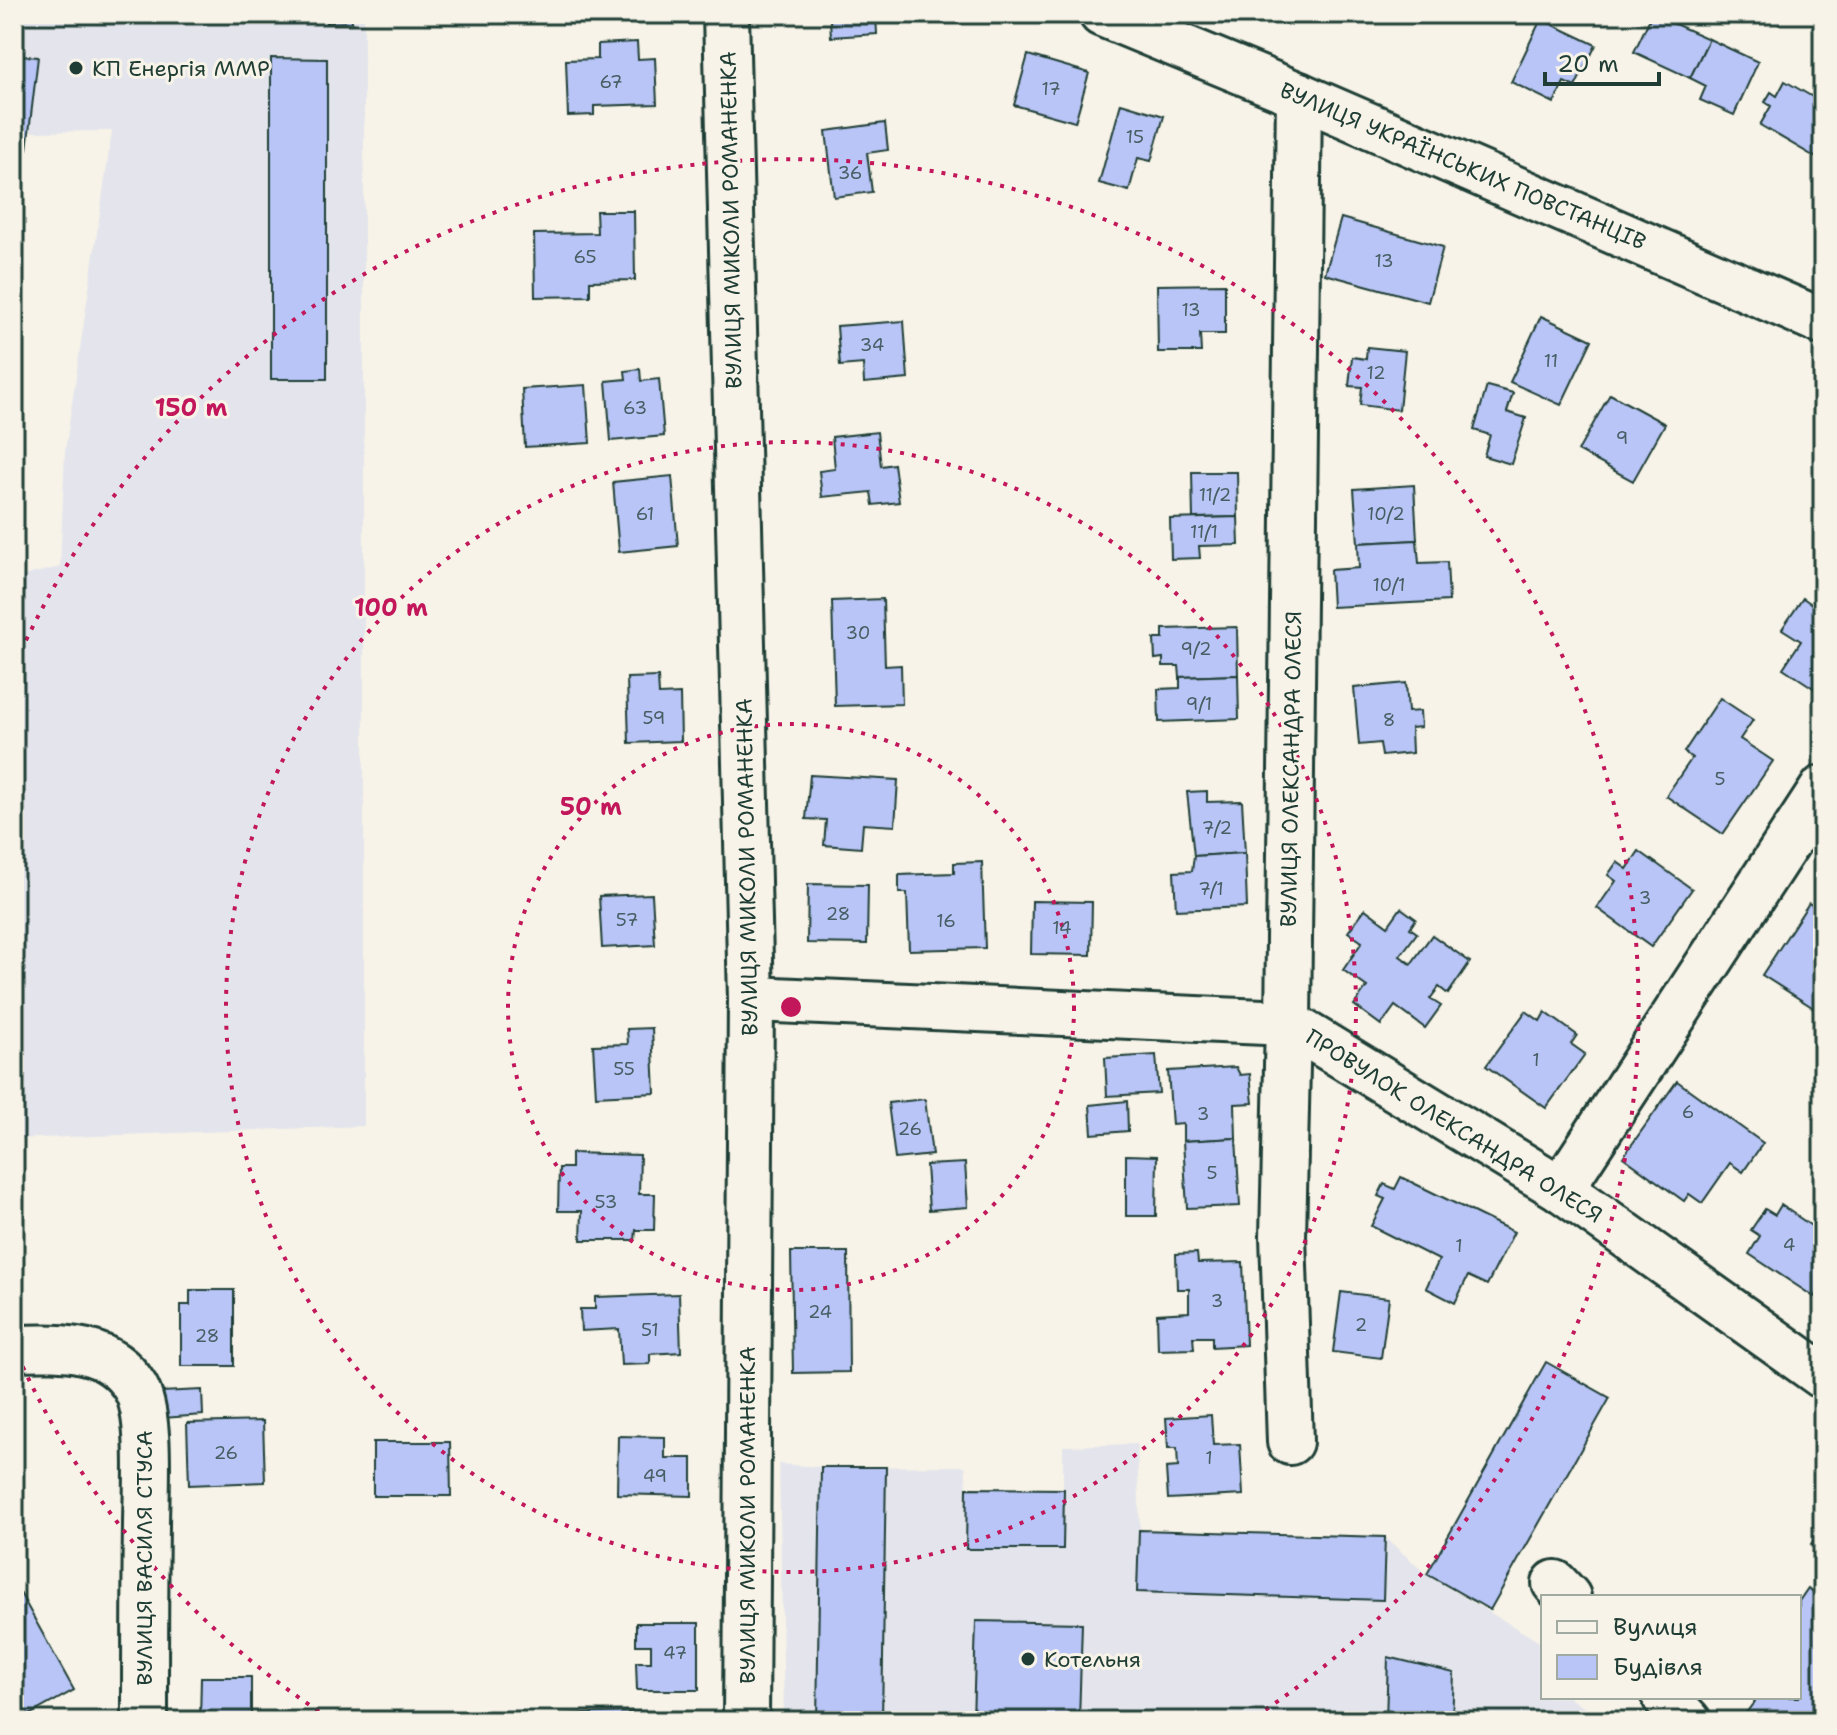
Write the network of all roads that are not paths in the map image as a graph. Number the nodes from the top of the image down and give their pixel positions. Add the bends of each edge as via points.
1 (726, 14) edge
2 (1102, 14) edge
3 (1299, 95) junction
4 (1823, 322) edge
5 (1823, 788) edge
6 (751, 999) junction
7 (1288, 1023) junction
8 (1561, 1189) junction
9 (14, 1348) edge
10 (1823, 1376) edge
11 (1290, 1442) dead end
12 (1667, 1699) edge
13 (145, 1721) edge
14 (746, 1721) edge
15 (1688, 1721) edge

1 - 6 street, ВУЛИЦЯ МИКОЛИ РОМАНЕНКА
2 - 3 street, ВУЛИЦЯ УКРАЇНСЬКИХ ПОВСТАНЦІВ
3 - 4 street, ВУЛИЦЯ УКРАЇНСЬКИХ ПОВСТАНЦІВ
3 - 7 street, ВУЛИЦЯ ОЛЕКСАНДРА ОЛЕСЯ
5 - 8 street
6 - 7 street, ПРОВУЛОК ОЛЕКСАНДРА ОЛЕСЯ
6 - 14 street, ВУЛИЦЯ МИКОЛИ РОМАНЕНКА
7 - 8 street, ПРОВУЛОК ОЛЕКСАНДРА ОЛЕСЯ
7 - 11 street, ВУЛИЦЯ ОЛЕКСАНДРА ОЛЕСЯ via 1283,1236
8 - 10 street, ПРОВУЛОК ОЛЕКСАНДРА ОЛЕСЯ
9 - 13 street, ВУЛИЦЯ ВАСИЛЯ СТУСА via 89,1352 117,1367 141,1401 146,1468
12 - 15 street

